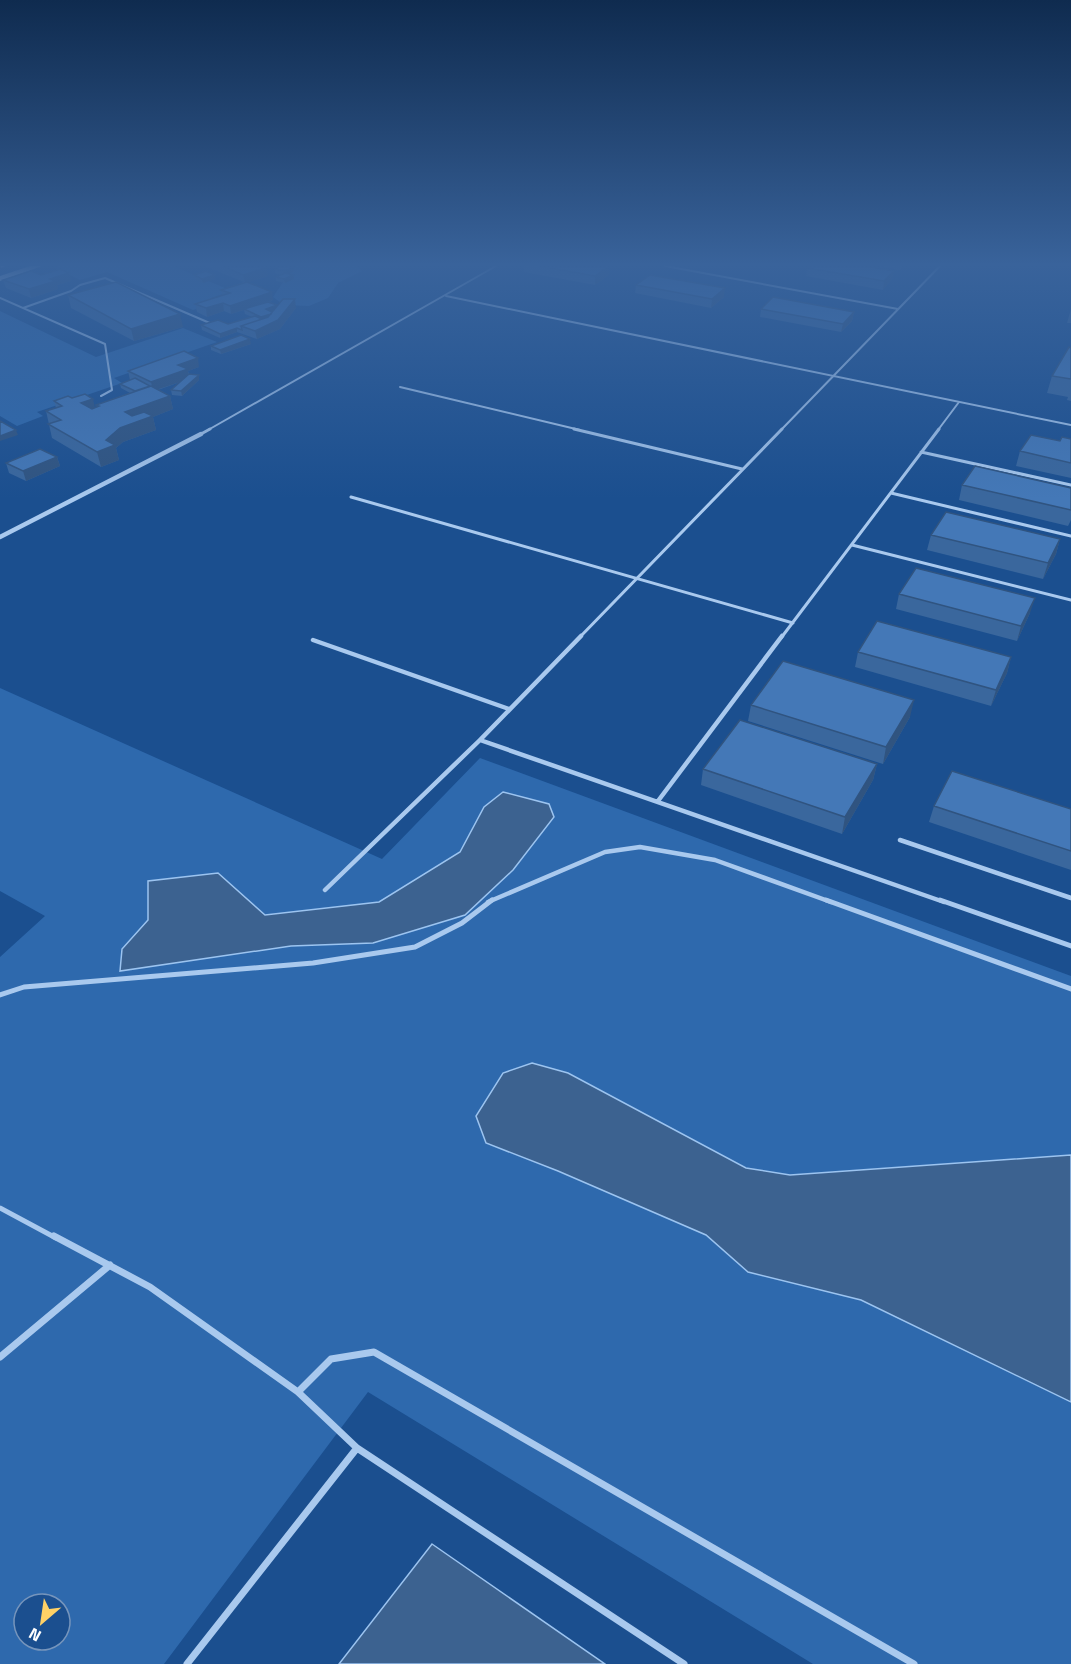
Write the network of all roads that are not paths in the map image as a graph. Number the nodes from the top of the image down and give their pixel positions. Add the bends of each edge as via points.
1 (104, 344) edge
2 (361, 344) edge
3 (677, 344) edge
4 (864, 344) edge
5 (833, 376) junction
6 (400, 387) dead end
7 (101, 396) dead end
8 (959, 402) junction
9 (1071, 426) edge
10 (201, 434) joint
11 (921, 452) junction
12 (742, 469) junction
13 (1071, 485) edge
14 (891, 493) junction
15 (351, 497) dead end
16 (1071, 536) edge
17 (0, 537) edge
18 (852, 546) junction
19 (637, 578) junction
20 (1071, 600) edge
21 (794, 623) junction
22 (312, 640) dead end
23 (509, 709) junction
24 (480, 740) junction
25 (658, 801) junction
26 (900, 840) dead end
27 (325, 890) dead end
28 (1071, 898) edge
29 (1071, 946) edge
30 (1071, 989) edge
31 (0, 995) edge
32 (0, 1208) edge
33 (110, 1265) junction
34 (0, 1357) edge
35 (298, 1392) junction
36 (357, 1448) junction
37 (187, 1664) edge
38 (684, 1664) edge
39 (914, 1664) edge

1 - 7 lane via 112,390
2 - 10 lane
3 - 5 lane
4 - 5 lane
5 - 8 lane
5 - 12 lane
6 - 12 lane
8 - 9 lane
8 - 11 lane
10 - 17 street
11 - 13 lane
11 - 14 lane
12 - 19 lane
14 - 16 lane
14 - 18 lane
15 - 19 lane
18 - 20 lane
18 - 21 lane
19 - 21 lane
19 - 23 lane
21 - 25 lane
22 - 23 lane
23 - 24 lane
24 - 25 lane
24 - 27 lane
25 - 29 lane
26 - 28 lane
30 - 31 lane via 715,860 640,847 605,852 488,902 462,923 415,946 313,963 24,987
32 - 33 lane
33 - 34 lane
33 - 35 lane via 150,1287
35 - 36 lane
35 - 39 lane via 331,1359 374,1352
36 - 37 lane
36 - 38 lane

